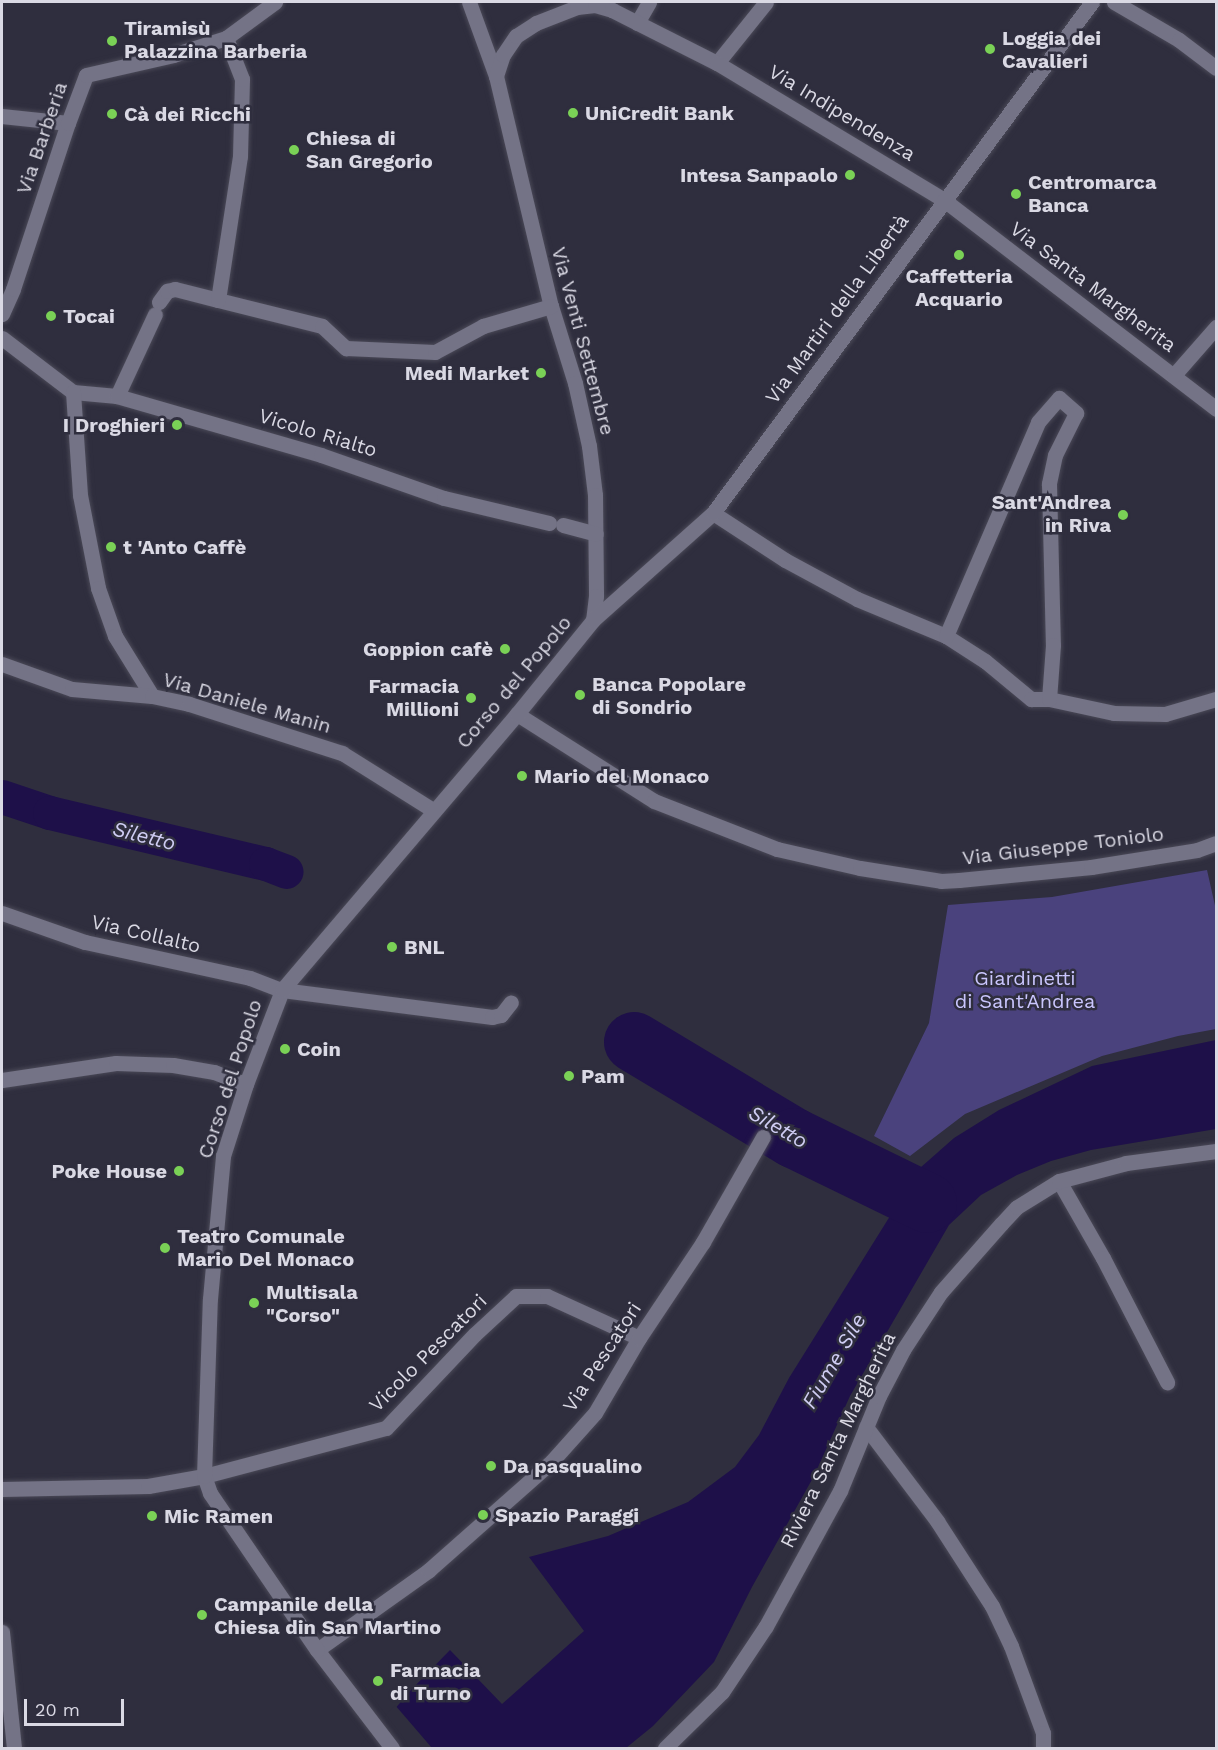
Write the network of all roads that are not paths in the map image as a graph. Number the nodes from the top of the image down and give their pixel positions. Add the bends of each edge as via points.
1 (275, 2) edge
2 (469, 2) edge
3 (649, 2) edge
4 (766, 2) edge
5 (1092, 2) edge
6 (1114, 2) edge
7 (637, 23) junction
8 (226, 38) junction
9 (717, 63) junction
10 (1216, 68) edge
11 (496, 76) junction
12 (2, 116) edge
13 (68, 123) junction
14 (944, 200) junction
15 (218, 300) junction
16 (551, 306) junction
17 (3, 307) edge
18 (1216, 327) edge
19 (2, 338) edge
20 (1174, 375) junction
21 (73, 392) junction
22 (117, 396) junction
23 (1216, 409) edge
24 (713, 513) junction
25 (596, 534) junction
26 (592, 620) junction
27 (946, 636) junction
28 (2, 664) edge
29 (152, 696) junction
30 (1049, 699) junction
31 (1216, 699) edge
32 (517, 714) junction
33 (433, 810) junction
34 (1216, 843) edge
35 (2, 913) edge
36 (282, 990) junction
37 (511, 1002) dead end
38 (2, 1080) edge
39 (246, 1083) junction
40 (763, 1137) dead end
41 (1216, 1151) edge
42 (1059, 1180) junction
43 (639, 1338) junction
44 (1167, 1382) dead end
45 (866, 1427) junction
46 (204, 1476) junction
47 (2, 1489) edge
48 (2, 1632) edge
49 (317, 1650) junction
50 (14, 1749) edge
51 (392, 1749) edge
52 (665, 1749) edge
53 (1043, 1749) edge

1 - 8 street, Via Barberia
2 - 11 street, Via Venti Settembre
3 - 7 street
4 - 9 street
5 - 14 street, Via Martiri della Libertà
6 - 10 street via 1179,40
7 - 9 street, Via Indipendenza
7 - 11 street, Via Indipendenza via 595,5 557,13 516,36 503,55
8 - 13 street, Via Barberia via 86,75
8 - 15 street via 242,79 240,156
9 - 14 street, Via Indipendenza
11 - 16 street, Via Venti Settembre
12 - 13 street
13 - 17 street, Via Barberia via 13,289
14 - 20 street, Via Santa Margherita
14 - 24 street, Via Martiri della Libertà
15 - 16 street via 322,326 346,348 435,352 483,326
15 - 22 street via 175,289 167,291
16 - 25 street, Via Venti Settembre via 590,446
18 - 20 street
19 - 21 street
20 - 23 street, Via Santa Margherita
21 - 22 street, Vicolo Rialto
21 - 29 street via 80,495 98,588 115,636
22 - 25 street, Vicolo Rialto via 321,455 444,498
24 - 26 street, Via Martiri della Libertà
24 - 27 street via 785,560 857,599
25 - 26 street, Via Venti Settembre
26 - 32 street, Corso del Popolo
27 - 30 street via 1031,699
27 - 30 street via 1038,422 1059,398 1076,413 1055,455 1048,484 1053,645
28 - 29 street, Via Daniele Manin via 72,689
29 - 33 street, Via Daniele Manin via 342,753
30 - 31 street via 1114,713 1165,714
32 - 33 street, Corso del Popolo
32 - 34 street, Via Giuseppe Toniolo via 654,801 777,849 861,868 941,881 1032,875 1197,850
33 - 36 street, Corso del Popolo
35 - 36 street, Via Collalto via 85,942 249,978
36 - 37 street, Via Collalto via 492,1017 501,1016
36 - 39 street, Corso del Popolo
38 - 39 street via 116,1063 183,1066
39 - 46 street, Corso del Popolo via 223,1156 216,1208
40 - 43 street, Via Pescatori via 702,1242
41 - 42 street, Riviera Santa Margherita via 1126,1163
42 - 44 street
42 - 45 street, Riviera Santa Margherita via 1017,1207 941,1292 903,1350
43 - 46 street, Vicolo Pescatori via 547,1296 516,1296 386,1428
43 - 49 street, Via Pescatori via 595,1413 552,1461 429,1570
45 - 52 street, Riviera Santa Margherita via 840,1491 766,1626 722,1692
45 - 53 street via 937,1521 992,1606 1043,1732
46 - 47 street, Vicolo Pescatori via 148,1486
46 - 49 street, Corso del Popolo via 210,1493
48 - 50 street
49 - 51 street, Corso del Popolo

